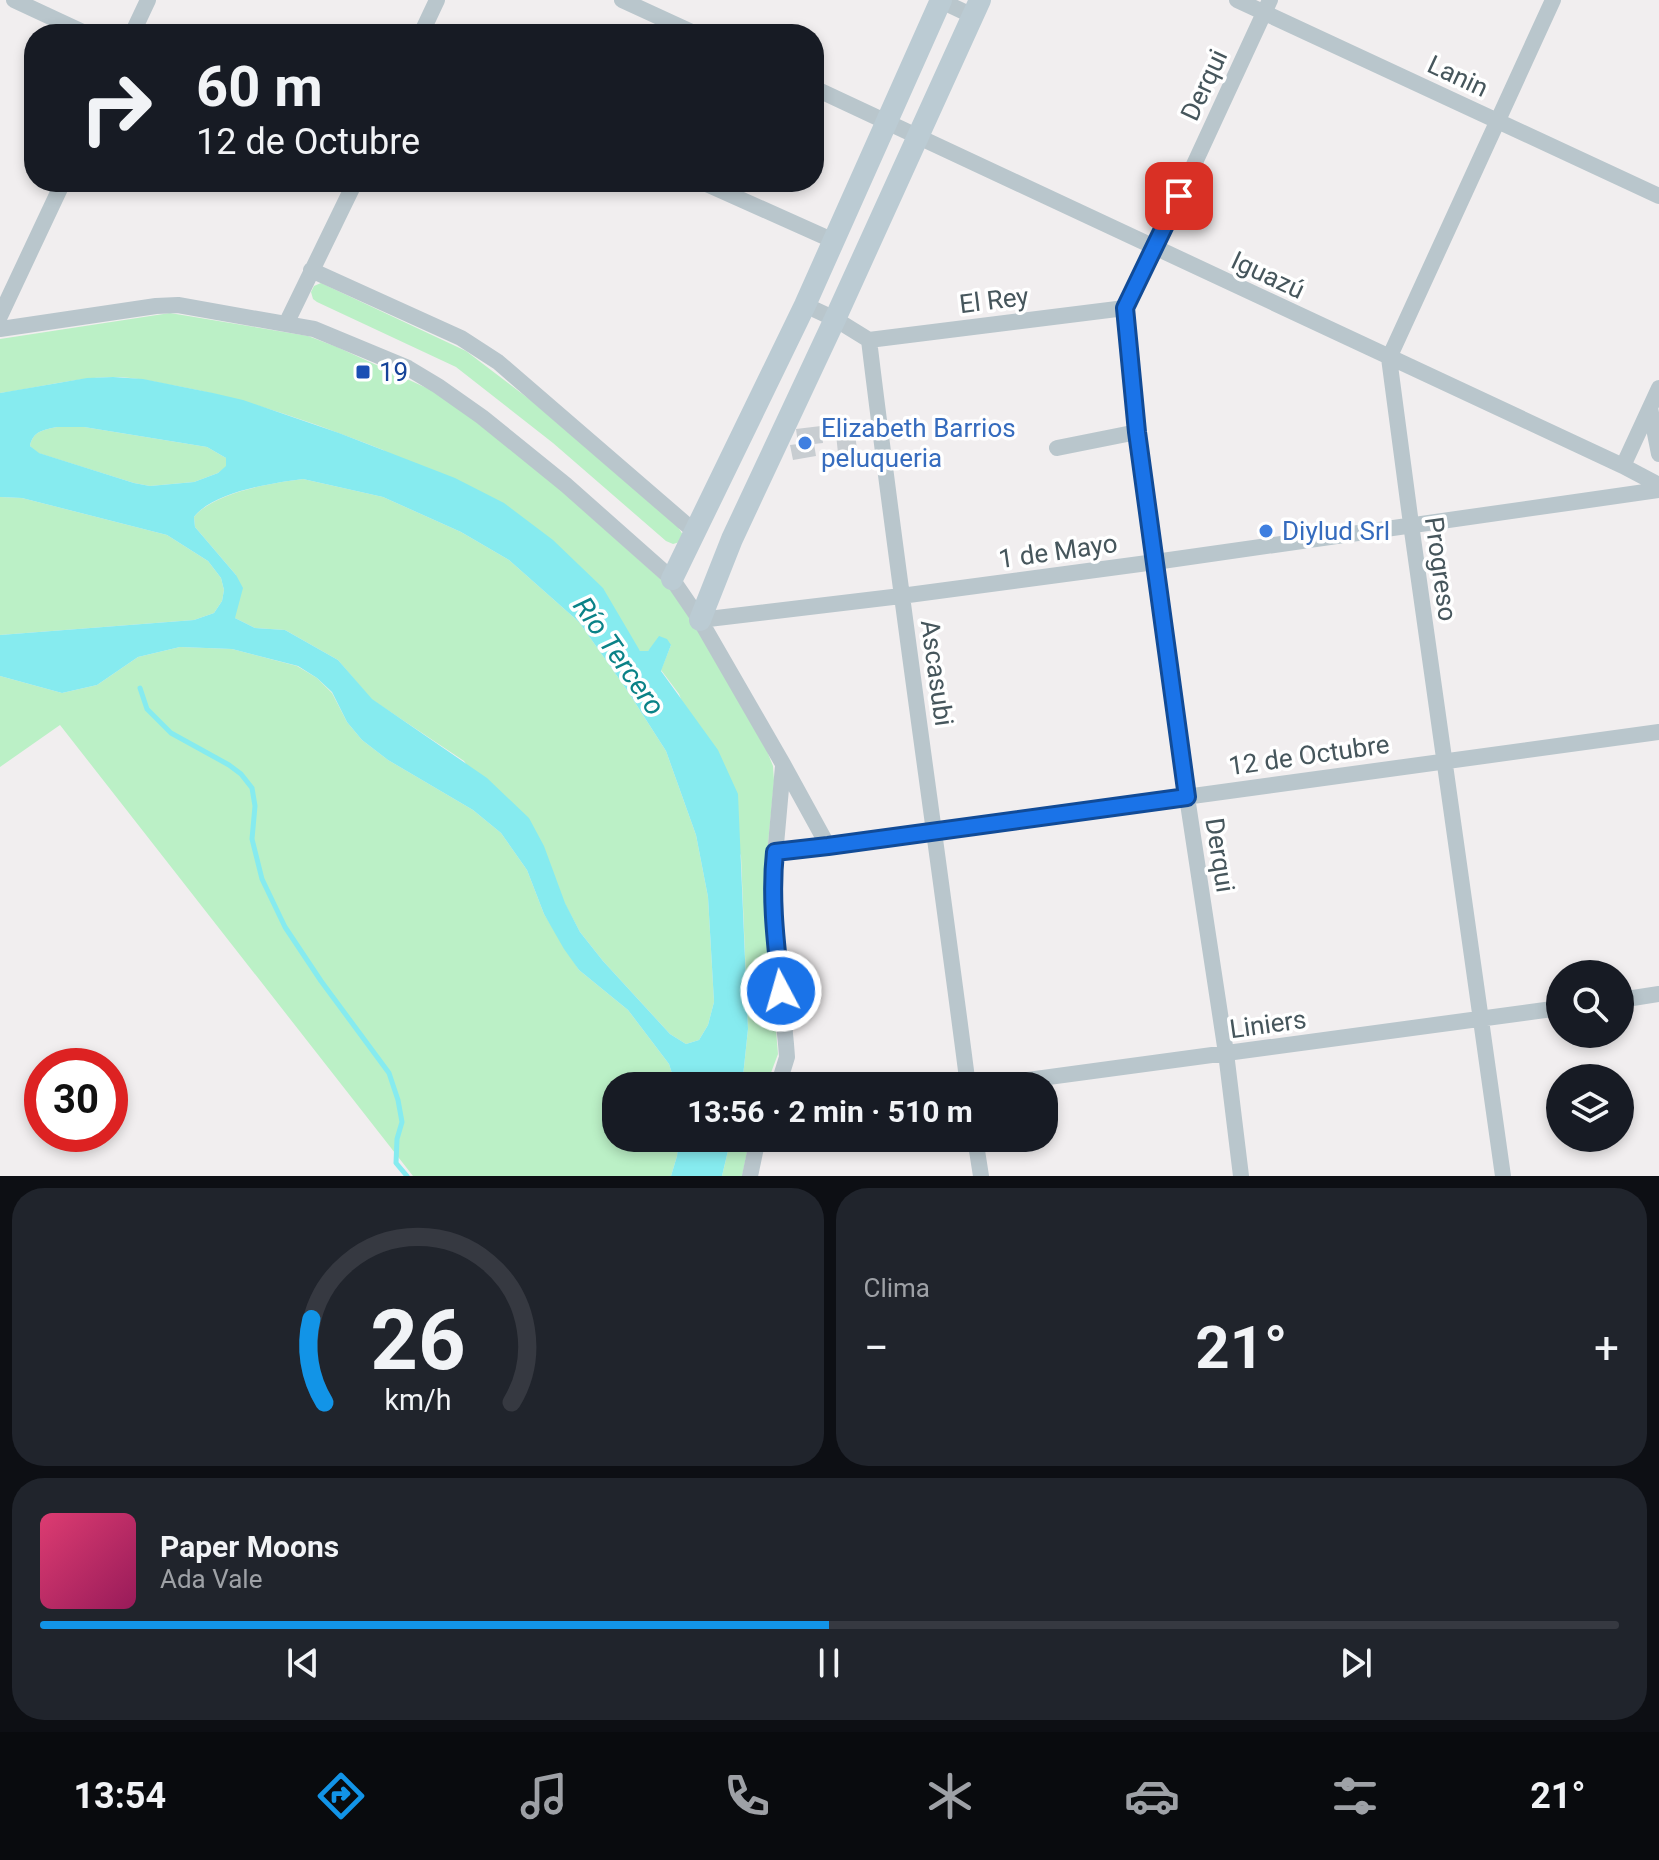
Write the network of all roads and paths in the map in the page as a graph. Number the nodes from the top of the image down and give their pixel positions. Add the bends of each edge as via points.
1 (14, 0) edge
2 (148, 0) edge
3 (437, 0) edge
4 (622, 0) edge
5 (940, 0) edge
6 (1237, 0) edge
7 (1553, 0) edge
8 (1267, 6) edge
9 (976, 8) edge
10 (66, 24) edge
11 (137, 24) edge
12 (426, 24) edge
13 (674, 24) edge
14 (824, 93) edge
15 (887, 121) junction
16 (1499, 121) junction
17 (918, 137) junction
18 (58, 192) edge
19 (350, 192) edge
20 (724, 192) edge
21 (1659, 196) edge
22 (834, 241) junction
23 (1155, 249) junction
24 (311, 270) junction
25 (805, 305) junction
26 (1125, 308) junction
27 (0, 316) edge
28 (835, 319) junction
29 (286, 324) junction
30 (0, 329) edge
31 (869, 340) junction
32 (1389, 358) junction
33 (1659, 388) edge
34 (1649, 408) junction
35 (1137, 432) junction
36 (1057, 448) dead end
37 (1659, 454) edge
38 (1623, 466) junction
39 (1659, 488) edge
40 (1411, 524) junction
41 (695, 532) junction
42 (1155, 562) junction
43 (672, 579) junction
44 (901, 596) junction
45 (700, 620) junction
46 (1659, 732) edge
47 (1445, 761) junction
48 (783, 764) junction
49 (1187, 797) junction
50 (935, 832) junction
51 (828, 846) junction
52 (775, 852) junction
53 (1659, 994) edge
54 (1634, 998) edge
55 (1546, 1010) edge
56 (1481, 1020) junction
57 (1226, 1053) junction
58 (782, 1072) edge
59 (966, 1072) edge
60 (1058, 1076) edge
61 (755, 1152) edge
62 (977, 1152) edge
63 (750, 1176) edge
64 (981, 1176) edge
65 (1241, 1176) edge
66 (1503, 1176) edge

1 - 10 street
2 - 11 street
3 - 12 street
4 - 13 street
5 - 9 street
5 - 15 main road
6 - 8 street, Lanin
7 - 16 street
8 - 16 street, Lanin
8 - 23 street, Derqui
9 - 17 main road
14 - 15 street, Iguazú
15 - 17 street, Iguazú
15 - 22 main road
16 - 21 street, Lanin
16 - 32 street
17 - 23 street, Iguazú
17 - 28 main road
18 - 27 street
19 - 24 street
20 - 22 street
22 - 25 main road
23 - 26 street, Derqui
23 - 32 street, Iguazú
24 - 29 street
24 - 41 street via 461,338 498,362
25 - 28 street
25 - 41 main road
26 - 31 street, El Rey
26 - 35 street, Derqui
28 - 31 street
28 - 45 main road
29 - 30 street via 167,305
29 - 43 street via 341,339 438,386 566,485
31 - 44 street, Ascasubi
32 - 38 street, Iguazú
32 - 40 street, Progreso
33 - 34 street
34 - 37 street
34 - 38 street
35 - 36 street
35 - 42 street, Derqui
38 - 39 street, Iguazú
39 - 40 street, 1 de Mayo
40 - 42 street, 1 de Mayo
40 - 47 street, Progreso
41 - 43 main road
42 - 44 street, 1 de Mayo
42 - 49 street, Derqui
43 - 45 street
44 - 45 street, 1 de Mayo
44 - 50 street, Ascasubi
45 - 48 street
46 - 47 street, 12 de Octubre
47 - 49 street, 12 de Octubre
47 - 56 street, Progreso
48 - 51 street
48 - 52 street
49 - 50 street, 12 de Octubre
49 - 57 street, Derqui
50 - 51 street, 12 de Octubre
50 - 59 street, Ascasubi
51 - 52 street, 12 de Octubre
52 - 58 street via 773,911 787,1057
53 - 54 street
55 - 56 street, Liniers
56 - 57 street, Liniers
56 - 66 street, Progreso
57 - 60 street, Liniers
57 - 65 street, Derqui
61 - 63 street
62 - 64 street

